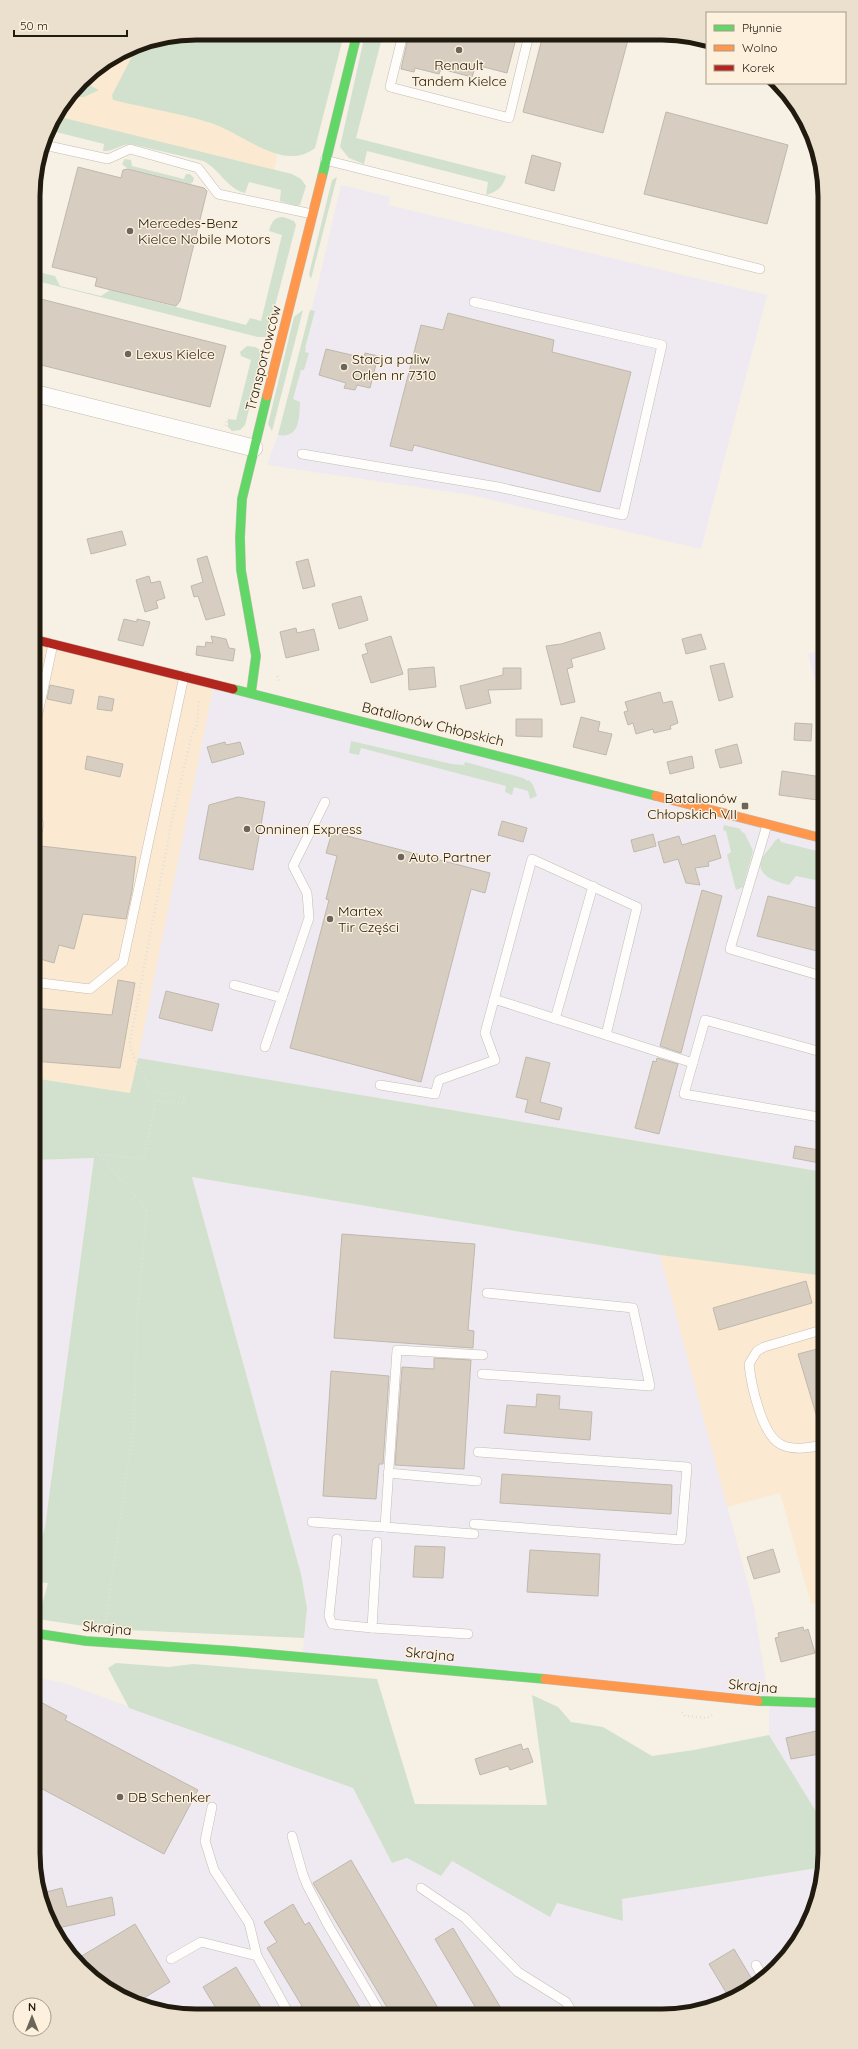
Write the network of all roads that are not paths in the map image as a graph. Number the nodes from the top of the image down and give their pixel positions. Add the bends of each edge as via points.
1 (355, 40) edge
2 (402, 40) edge
3 (528, 40) edge
4 (48, 146) edge
5 (325, 160) junction
6 (312, 214) junction
7 (760, 269) dead end
8 (474, 302) dead end
9 (40, 394) edge
10 (254, 448) junction
11 (302, 454) dead end
12 (40, 641) edge
13 (53, 644) junction
14 (184, 676) junction
15 (251, 693) junction
16 (40, 704) edge
17 (325, 802) dead end
18 (767, 824) junction
19 (818, 836) edge
20 (593, 886) junction
21 (818, 975) edge
22 (40, 983) edge
23 (234, 985) dead end
24 (282, 998) junction
25 (494, 999) junction
26 (555, 1019) junction
27 (606, 1035) junction
28 (265, 1047) dead end
29 (818, 1051) edge
30 (693, 1063) junction
31 (380, 1085) dead end
32 (818, 1117) edge
33 (487, 1293) dead end
34 (818, 1331) edge
35 (483, 1356) dead end
36 (482, 1374) dead end
37 (818, 1446) edge
38 (478, 1452) dead end
39 (388, 1473) junction
40 (477, 1481) dead end
41 (312, 1522) dead end
42 (474, 1524) dead end
43 (385, 1528) junction
44 (474, 1534) dead end
45 (337, 1539) dead end
46 (377, 1542) dead end
47 (372, 1628) junction
48 (40, 1634) edge
49 (468, 1634) dead end
50 (818, 1703) edge
51 (212, 1807) dead end
52 (292, 1836) dead end
53 (421, 1888) dead end
54 (256, 1956) junction
55 (171, 1959) dead end
56 (756, 1966) dead end
57 (761, 1974) edge
58 (286, 2009) edge
59 (378, 2009) edge
60 (570, 2009) edge

1 - 5 street, Transportowców
2 - 3 lane via 390,87 508,118
4 - 6 lane via 108,159 130,149 198,168 218,194
5 - 6 street, Transportowców
5 - 7 lane
6 - 10 street, Transportowców
8 - 11 lane via 662,345 623,515 498,486
9 - 10 street
10 - 15 street, Transportowców via 242,499 240,538 241,570 256,656
12 - 13 street, Batalionów Chłopskich
13 - 14 street, Batalionów Chłopskich
13 - 16 lane
14 - 15 street, Batalionów Chłopskich
14 - 22 lane via 123,962 90,989
15 - 18 street, Batalionów Chłopskich
17 - 24 lane via 293,866 307,893 309,918
18 - 19 street, Batalionów Chłopskich
18 - 21 lane via 730,948
20 - 25 lane via 532,859
20 - 26 lane
20 - 27 lane via 637,907
23 - 24 lane
24 - 28 lane
25 - 26 lane
25 - 31 lane via 485,1033 495,1060 439,1080 434,1094
26 - 27 lane
27 - 30 lane
29 - 30 lane via 705,1020
30 - 32 lane via 684,1094
33 - 36 lane via 633,1308 650,1386
34 - 37 lane via 764,1347 749,1364 764,1424 770,1436 781,1445 790,1448
35 - 39 lane via 397,1350
38 - 42 lane via 687,1467 681,1540
39 - 40 lane
39 - 43 lane
41 - 43 lane
43 - 44 lane
45 - 47 lane via 329,1616 332,1624
46 - 47 lane
47 - 49 lane
48 - 50 street, Skrajna via 102,1642 233,1650 466,1671 769,1702
51 - 54 lane via 205,1841 214,1870 249,1923
52 - 59 lane via 308,1887
53 - 60 lane via 465,1918 518,1972 566,2002
54 - 55 lane via 202,1942
54 - 58 lane
56 - 57 lane

